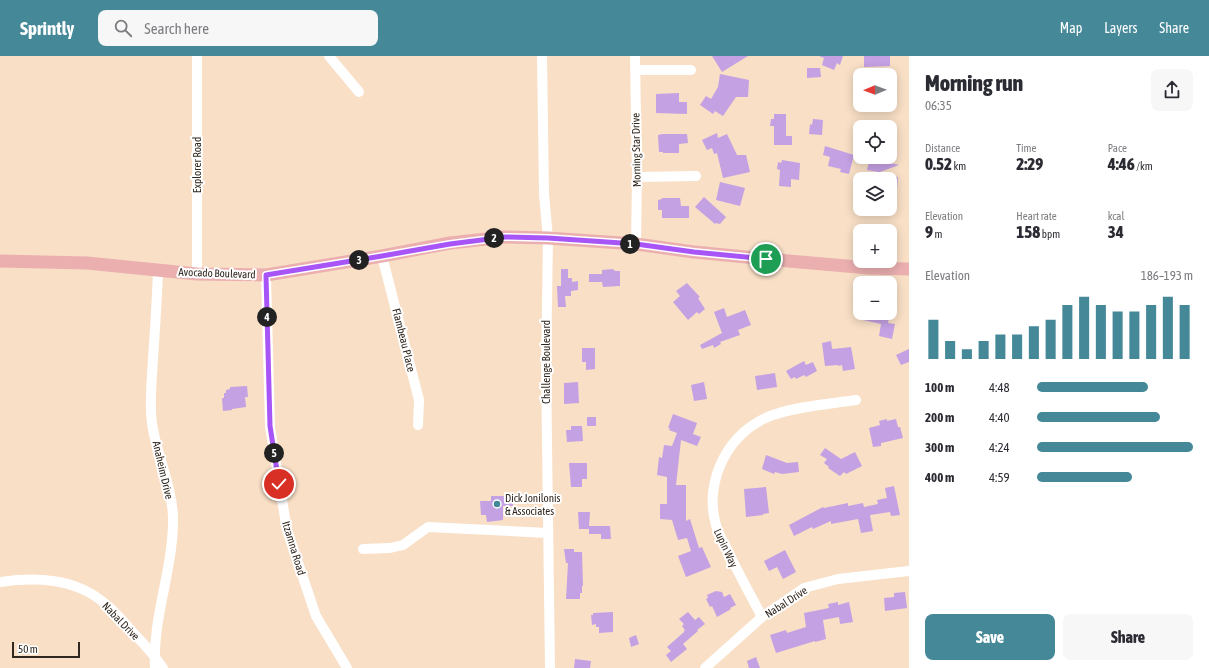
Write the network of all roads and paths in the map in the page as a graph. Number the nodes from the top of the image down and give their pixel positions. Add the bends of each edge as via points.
1 (197, 56) edge
2 (329, 56) edge
3 (542, 56) edge
4 (635, 56) edge
5 (635, 70) junction
6 (691, 70) dead end
7 (359, 92) dead end
8 (696, 176) dead end
9 (637, 177) junction
10 (548, 238) junction
11 (636, 244) junction
12 (382, 256) junction
13 (0, 261) edge
14 (909, 269) edge
15 (158, 271) junction
16 (197, 274) junction
17 (266, 275) junction
18 (856, 400) dead end
19 (418, 426) dead end
20 (548, 533) junction
21 (363, 549) dead end
22 (909, 571) edge
23 (0, 582) edge
24 (762, 617) junction
25 (154, 655) junction
26 (155, 668) edge
27 (163, 668) edge
28 (347, 668) edge
29 (550, 668) edge
30 (705, 668) edge

1 - 16 street, Explorer Road
2 - 7 street
3 - 10 street, Challenge Boulevard via 544,194
4 - 5 street, Morning Star Drive
5 - 6 street
5 - 9 street, Morning Star Drive
8 - 9 street
9 - 11 street, Morning Star Drive
10 - 11 main road, Avocado Boulevard
10 - 12 main road, Avocado Boulevard via 505,237
10 - 20 street, Challenge Boulevard
11 - 14 main road, Avocado Boulevard via 766,259
12 - 17 main road, Avocado Boulevard
12 - 19 street, Flambeau Place via 419,400
13 - 15 main road, Avocado Boulevard via 87,263
15 - 16 main road, Avocado Boulevard
15 - 25 street, Anaheim Drive via 152,422 171,502 173,524
16 - 17 main road, Avocado Boulevard
17 - 28 street, Itzamna Road via 270,426 287,530 316,616
18 - 24 street, Lupin Way via 805,407 763,419 738,438 720,465 713,496 716,527
20 - 21 street via 428,527 403,545
20 - 29 street, Challenge Boulevard
22 - 24 street, Nabal Drive via 838,579 804,588
23 - 25 street, Nabal Drive via 42,580 80,588 102,600
24 - 30 street, Nabal Drive
25 - 26 street, Anaheim Drive
25 - 27 street, Nabal Drive

